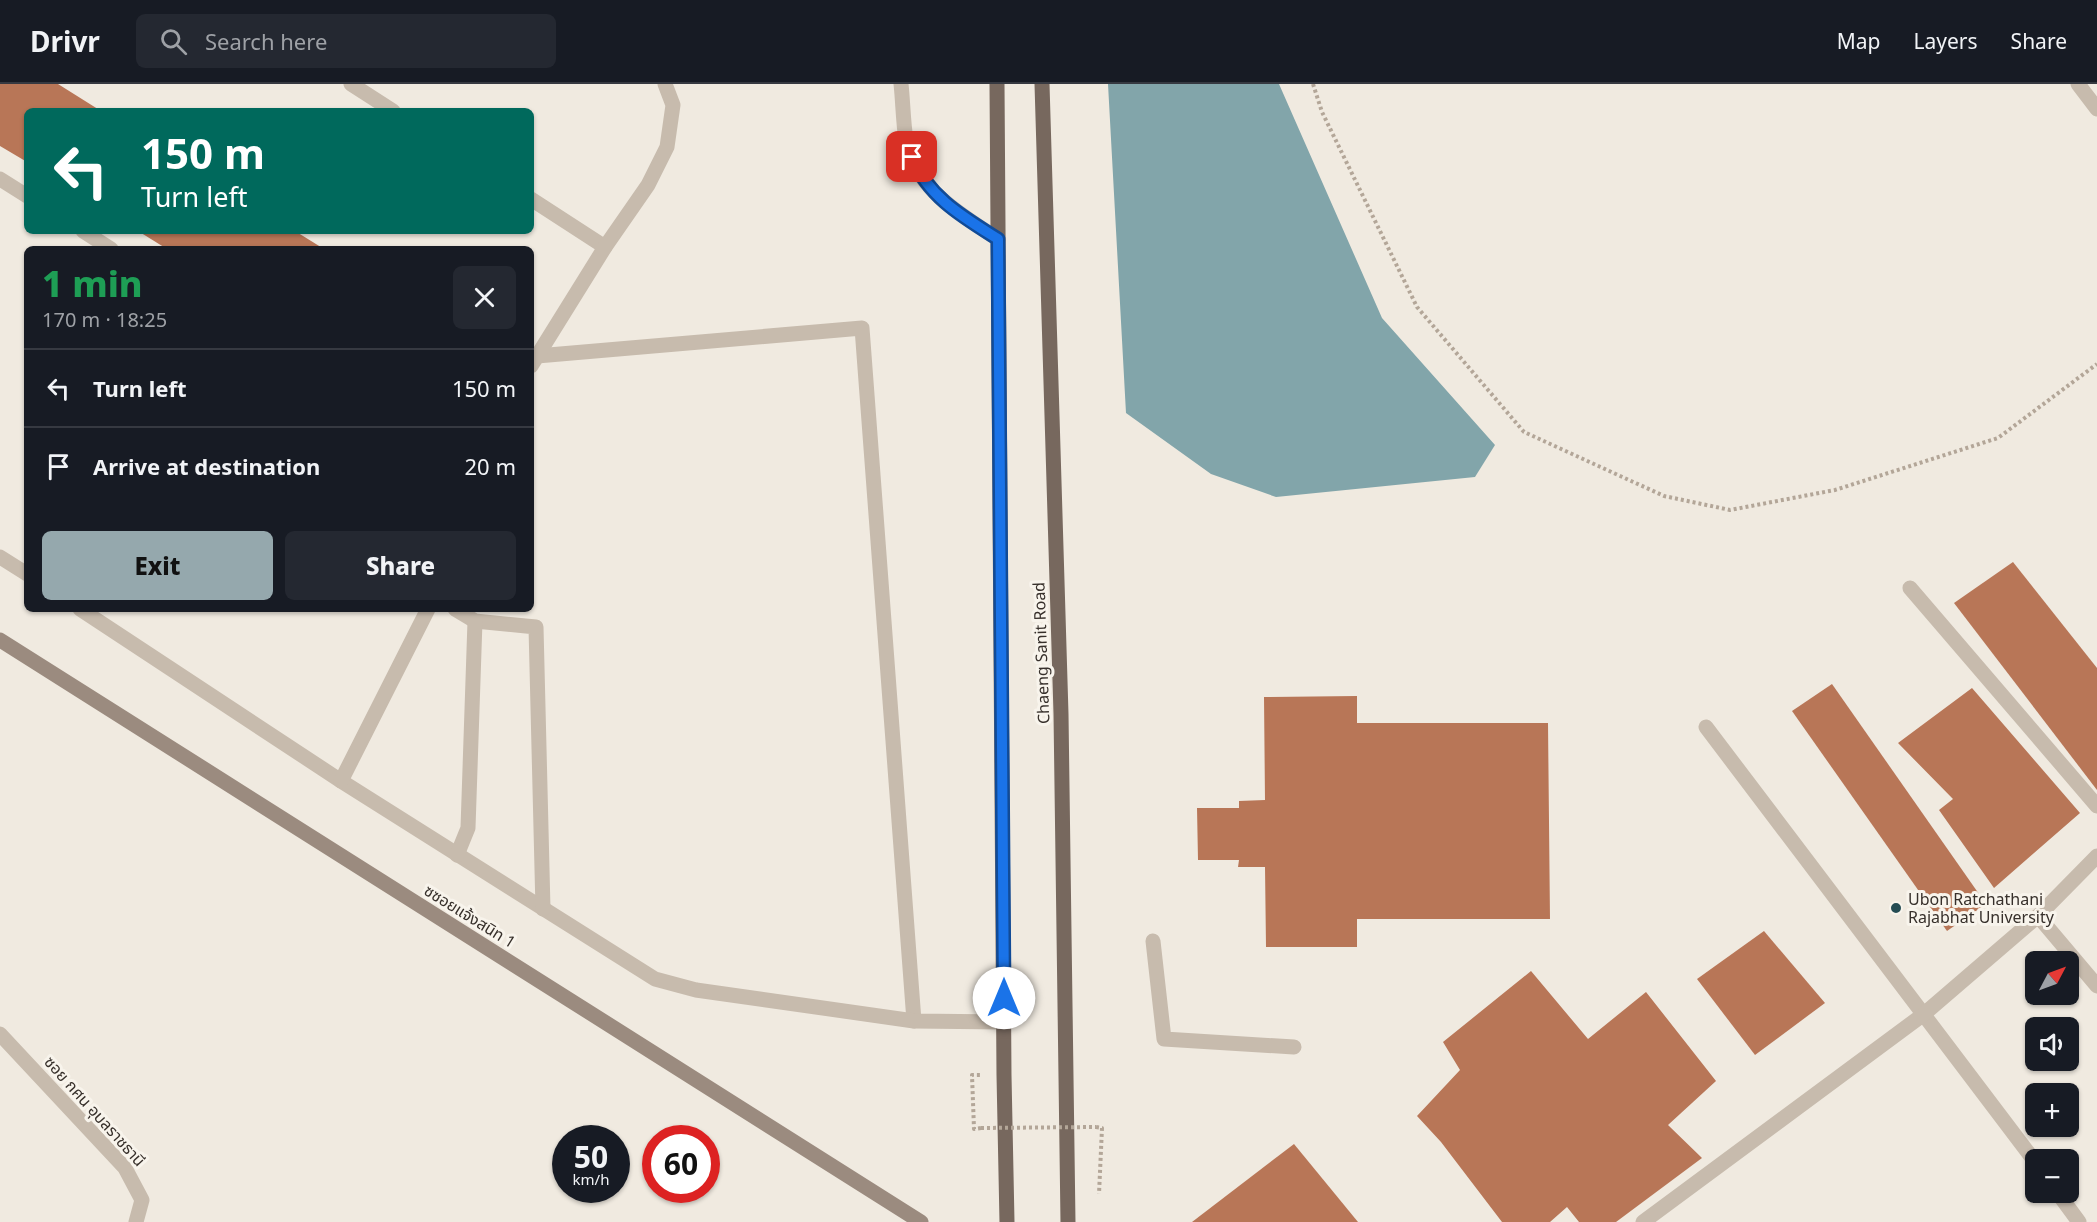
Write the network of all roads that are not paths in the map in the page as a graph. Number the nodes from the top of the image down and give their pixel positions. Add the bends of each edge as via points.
1 (351, 84) edge
2 (665, 84) edge
3 (901, 84) edge
4 (997, 84) edge
5 (1042, 84) edge
6 (2078, 84) edge
7 (388, 108) edge
8 (2097, 109) edge
9 (0, 178) edge
10 (24, 194) edge
11 (534, 201) edge
12 (88, 234) edge
13 (998, 239) junction
14 (106, 246) edge
15 (606, 247) junction
16 (534, 361) edge
17 (0, 556) edge
18 (24, 572) edge
19 (1910, 588) dead end
20 (85, 612) edge
21 (426, 612) edge
22 (460, 612) edge
23 (475, 621) junction
24 (0, 640) edge
25 (1706, 727) dead end
26 (341, 781) junction
27 (2097, 806) edge
28 (457, 855) junction
29 (2097, 856) edge
30 (543, 909) junction
31 (2038, 916) junction
32 (1153, 941) dead end
33 (2097, 986) edge
34 (1924, 1014) junction
35 (914, 1021) junction
36 (1004, 1022) junction
37 (0, 1034) edge
38 (1294, 1047) dead end
39 (2025, 1149) edge
40 (2065, 1203) edge
41 (136, 1222) edge
42 (921, 1222) edge
43 (1007, 1222) edge
44 (1068, 1222) edge
45 (1643, 1222) edge
46 (2079, 1222) edge

1 - 7 street
2 - 15 street via 673,105 667,147 648,185
3 - 13 street via 906,142 918,172 946,206
4 - 13 main road
5 - 44 main road, Chaeng Sanit Road via 1060,714
6 - 8 street
9 - 10 street
11 - 15 street
12 - 14 street
13 - 36 main road
15 - 16 street
16 - 35 street via 862,328
17 - 18 street
19 - 27 street
20 - 26 street
21 - 26 street
22 - 23 street
23 - 28 street via 468,828
23 - 30 street via 537,627
24 - 42 street, ซซอยแจ้งสนิท 1
25 - 34 street
26 - 28 street
28 - 30 street
29 - 31 street
30 - 35 street via 655,979 696,990
31 - 33 street
31 - 34 street
32 - 38 street via 1164,1039
34 - 39 street
34 - 45 street
35 - 36 street
36 - 43 main road
37 - 41 street, ซอย กศน อุบลราชธานี via 125,1168 142,1200
40 - 46 street

